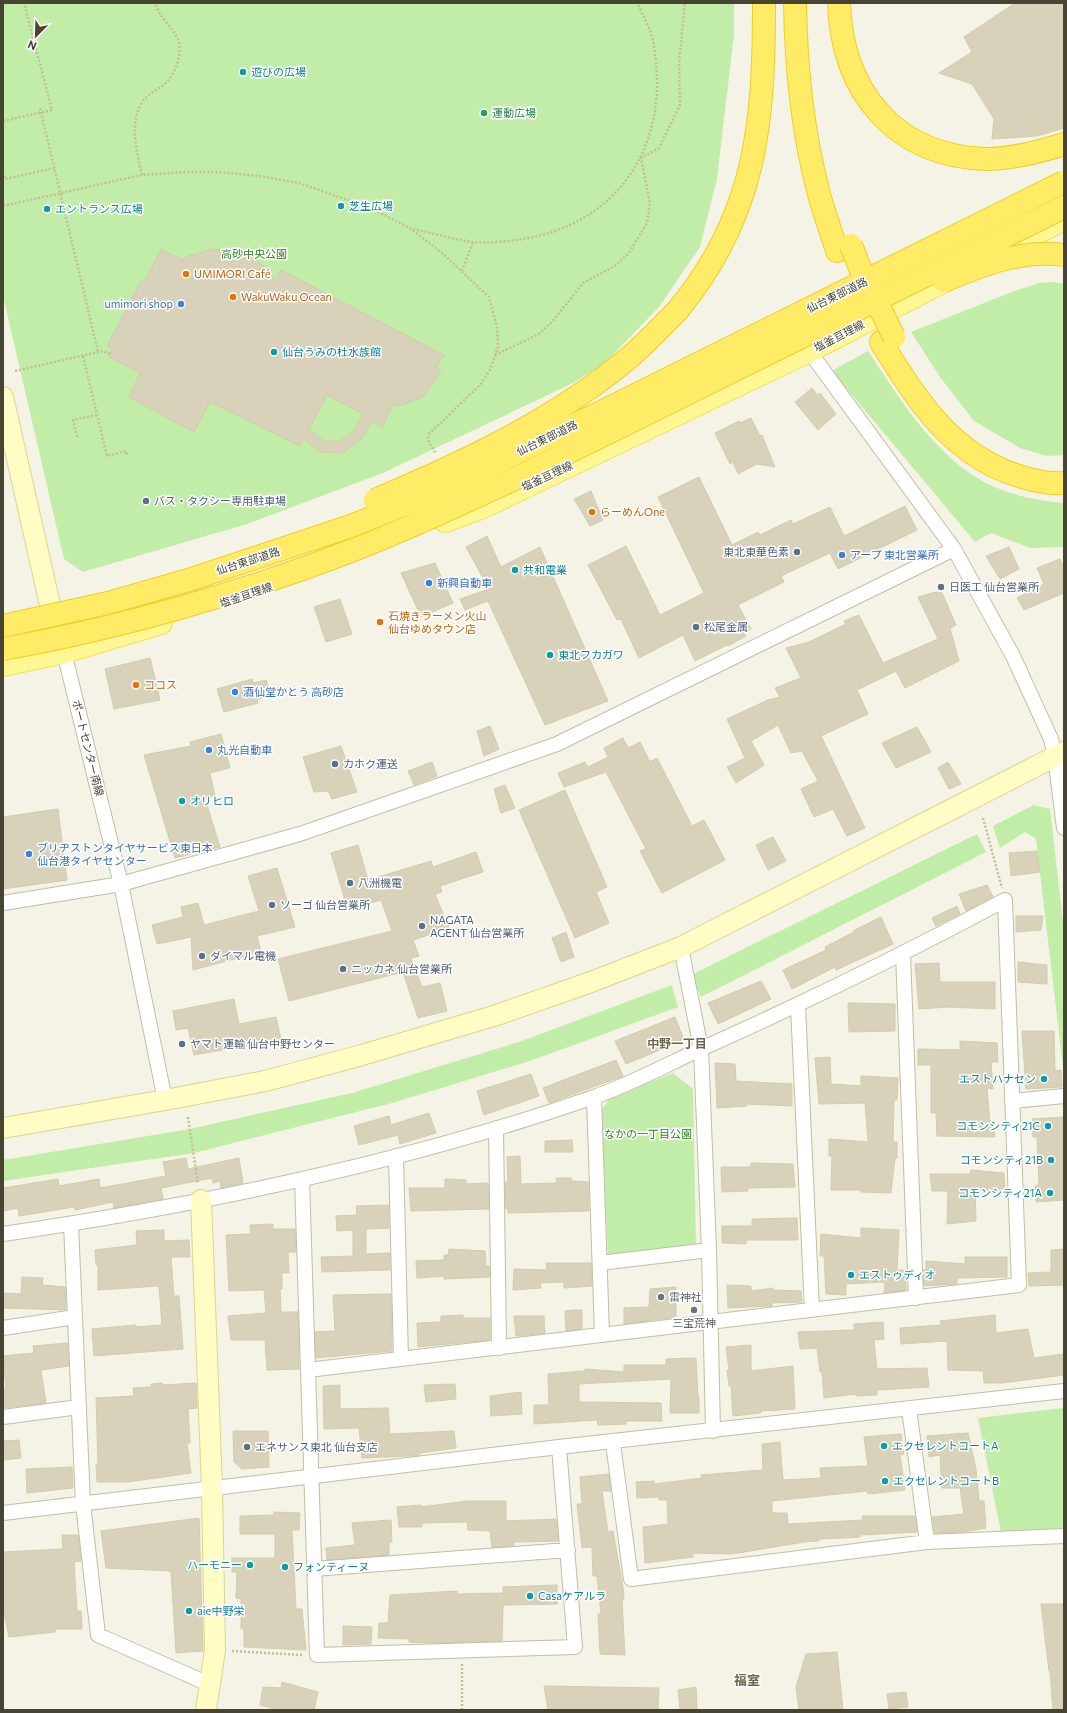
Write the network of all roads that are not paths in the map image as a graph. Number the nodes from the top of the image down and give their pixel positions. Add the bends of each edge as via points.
1 (764, 3) edge
2 (794, 3) edge
3 (808, 3) edge
4 (839, 3) edge
5 (1064, 144) edge
6 (1064, 176) edge
7 (1064, 182) edge
8 (1064, 207) edge
9 (1064, 219) edge
10 (844, 248) junction
11 (1064, 255) edge
12 (887, 340) junction
13 (809, 351) junction
14 (3, 397) edge
15 (663, 407) junction
16 (1064, 467) edge
17 (1064, 483) edge
18 (954, 548) junction
19 (192, 579) junction
20 (51, 609) junction
21 (3, 618) edge
22 (3, 626) edge
23 (3, 649) edge
24 (64, 652) junction
25 (3, 665) edge
26 (1060, 754) edge
27 (1064, 828) edge
28 (121, 884) junction
29 (3, 903) edge
30 (680, 947) junction
31 (903, 954) junction
32 (798, 1006) junction
33 (701, 1049) junction
34 (1064, 1096) edge
35 (594, 1097) junction
36 (165, 1100) junction
37 (1012, 1101) junction
38 (3, 1128) edge
39 (496, 1128) junction
40 (396, 1156) junction
41 (302, 1179) junction
42 (201, 1200) junction
43 (71, 1224) junction
44 (3, 1234) edge
45 (709, 1250) junction
46 (600, 1263) junction
47 (916, 1298) junction
48 (812, 1310) junction
49 (75, 1317) junction
50 (711, 1322) junction
51 (3, 1328) edge
52 (602, 1335) junction
53 (499, 1348) junction
54 (401, 1359) junction
55 (308, 1370) junction
56 (1064, 1391) edge
57 (79, 1407) junction
58 (909, 1409) junction
59 (3, 1417) edge
60 (713, 1431) junction
61 (613, 1443) junction
62 (559, 1447) junction
63 (312, 1477) junction
64 (212, 1489) junction
65 (83, 1504) junction
66 (3, 1513) edge
67 (1064, 1536) edge
68 (927, 1542) junction
69 (568, 1550) junction
70 (314, 1569) junction
71 (211, 1685) junction
72 (206, 1710) edge

1 - 19 highway, bridge via 762,92 756,146 749,174 717,255 678,310 612,372 550,415 513,436 429,477 350,511 261,542
2 - 10 highway via 797,61 807,137 818,191
3 - 10 highway via 811,66 820,137
4 - 5 highway via 850,65 858,85 882,117 917,143 962,157 988,159 1016,156
6 - 20 main road via 828,297 336,523 95,599
7 - 19 highway, 仙台東部道路, bridge via 436,492 351,526
8 - 15 highway, 仙台東部道路, bridge
9 - 13 main road, 塩釜亘理線
10 - 12 highway, bridge
11 - 15 highway, bridge via 1033,254 986,265
12 - 16 highway via 937,402 972,437 1007,458 1027,465
12 - 17 highway via 925,410 971,453 1013,474 1034,480
13 - 18 street
13 - 24 main road, 塩釜亘理線 via 483,507 243,597
14 - 20 street, ポートセンター南線
15 - 23 highway, 仙台東部道路, bridge via 470,500 360,547 204,600 117,624
18 - 26 street via 1013,656
18 - 28 street via 557,744 300,834
19 - 22 highway, 仙台東部道路, bridge via 108,603
20 - 21 main road
20 - 24 street, ポートセンター南線
24 - 25 main road, 塩釜亘理線
24 - 28 street, ポートセンター南線
26 - 27 street
26 - 30 street
28 - 29 street
28 - 36 street, ポートセンター南線
30 - 33 street
30 - 36 street via 497,1015 265,1081
31 - 32 street
31 - 37 street via 1005,900
31 - 47 street
32 - 33 street
32 - 48 street
33 - 35 street
33 - 45 street
34 - 37 street
35 - 39 street
35 - 46 street
36 - 38 street
37 - 47 street via 1018,1286
39 - 40 street
39 - 53 street
40 - 41 street
40 - 54 street
41 - 42 street
41 - 55 street
42 - 43 street
42 - 64 street
43 - 44 street
43 - 49 street
45 - 46 street
45 - 50 street
46 - 52 street
47 - 48 street
48 - 50 street
49 - 51 street
49 - 57 street
50 - 52 street
50 - 60 street
52 - 53 street
53 - 54 street
54 - 55 street
55 - 63 street
56 - 58 street
57 - 59 street
57 - 65 street
58 - 60 street
58 - 68 street
60 - 61 street
61 - 62 street
61 - 68 street via 631,1579
62 - 63 street
62 - 69 street
63 - 64 street
63 - 70 street
64 - 65 street
64 - 71 street via 215,1650
65 - 66 street
65 - 71 street via 98,1635
67 - 68 street
69 - 70 street
69 - 70 street via 575,1647 317,1655
71 - 72 street

